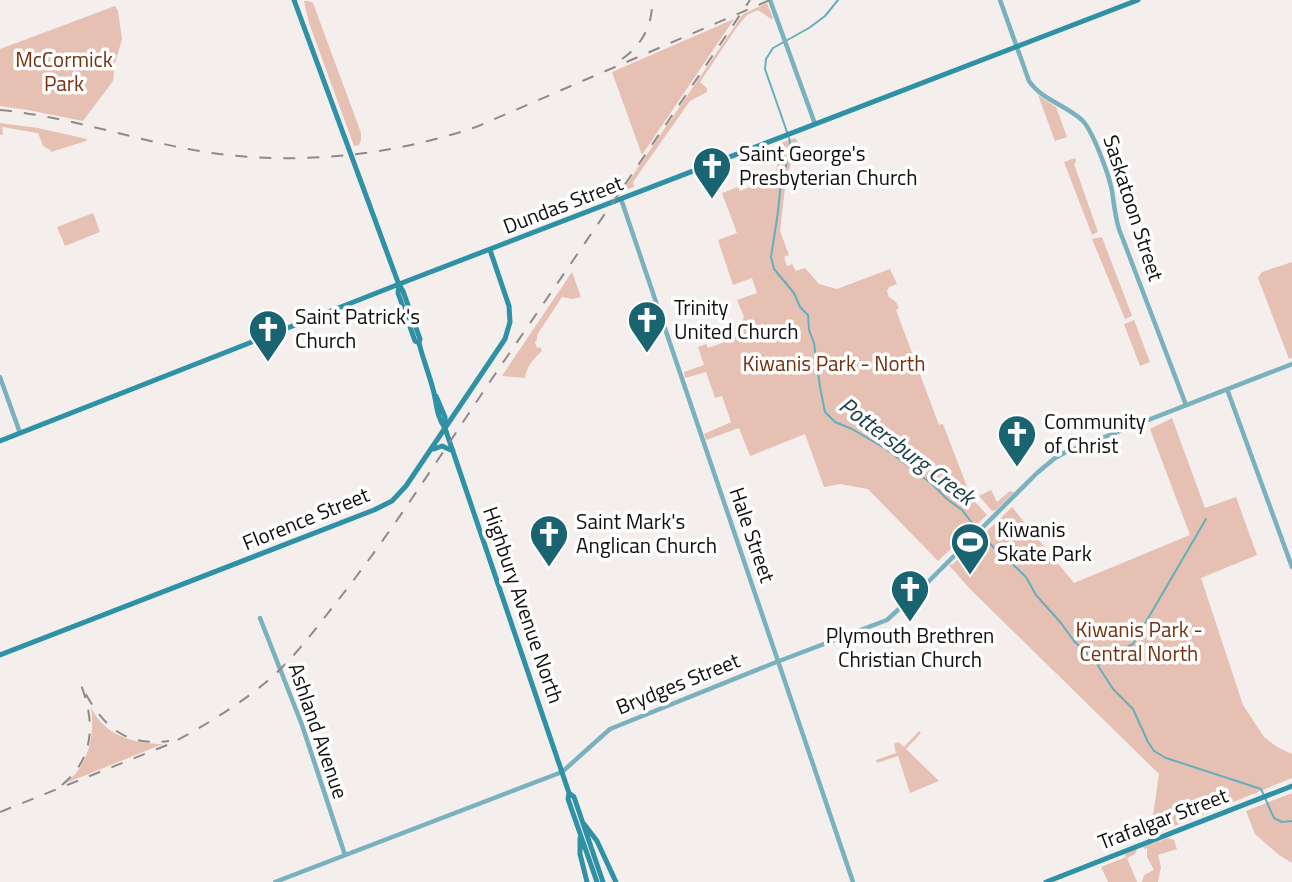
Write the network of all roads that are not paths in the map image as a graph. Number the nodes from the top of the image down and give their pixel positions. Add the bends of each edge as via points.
1 (294, 0) edge
2 (770, 0) edge
3 (1000, 0) edge
4 (1138, 0) edge
5 (1017, 46) junction
6 (815, 124) junction
7 (621, 199) junction
8 (490, 250) junction
9 (399, 285) junction
10 (1292, 365) edge
11 (0, 377) edge
12 (1227, 389) junction
13 (1186, 405) junction
14 (446, 428) junction
15 (20, 433) junction
16 (0, 441) edge
17 (432, 450) junction
18 (453, 451) junction
19 (1292, 567) edge
20 (260, 618) dead end
21 (0, 655) edge
22 (778, 661) junction
23 (562, 772) junction
24 (1292, 786) edge
25 (569, 793) junction
26 (582, 821) junction
27 (579, 831) junction
28 (345, 855) junction
29 (275, 882) edge
30 (587, 882) edge
31 (597, 882) edge
32 (603, 882) edge
33 (616, 882) edge
34 (853, 882) edge
35 (1045, 882) edge

1 - 9 main road, Highbury Avenue North
2 - 6 street
3 - 5 street, Saskatoon Street
4 - 5 main road, Dundas Street
5 - 6 main road, Dundas Street
5 - 13 street, Saskatoon Street via 1034,87 1080,118 1091,132 1110,181 1114,215
6 - 7 main road, Dundas Street
7 - 8 main road, Dundas Street
7 - 22 street, Hale Street
8 - 9 main road, Dundas Street
8 - 14 main road, Florence Street via 510,322 502,344
9 - 14 main road, Highbury Avenue North
9 - 15 main road, Dundas Street
10 - 12 street, Brydges Street
11 - 15 street
12 - 13 street, Brydges Street
12 - 19 street
13 - 22 street, Brydges Street via 1055,458 887,621
14 - 17 main road, Florence Street
14 - 18 main road, Highbury Avenue North
15 - 16 main road, Dundas Street
17 - 18 main road via 442,446
17 - 21 main road, Florence Street via 392,501 374,510
18 - 23 main road, Highbury Avenue North
20 - 28 street, Ashland Avenue
22 - 23 street, Brydges Street via 610,729
22 - 34 street, Hale Street
23 - 25 main road, Highbury Avenue North
23 - 28 street, Brydges Street
24 - 35 main road, Trafalgar Street
25 - 26 main road, Highbury Avenue North
25 - 27 main road, Highbury Avenue North
26 - 32 main road, Highbury Avenue North
26 - 33 main road
27 - 30 main road
27 - 31 main road, Highbury Avenue North
28 - 29 street, Brydges Street

